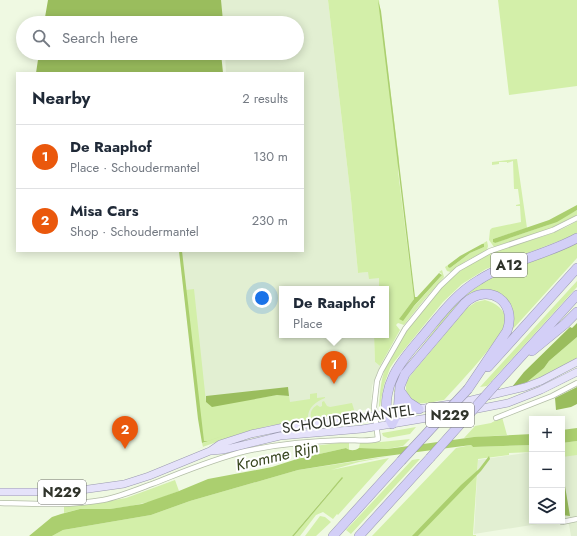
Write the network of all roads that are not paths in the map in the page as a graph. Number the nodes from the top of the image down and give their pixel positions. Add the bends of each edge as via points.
1 (577, 218) edge
2 (577, 238) edge
3 (577, 268) edge
4 (577, 295) edge
5 (577, 312) edge
6 (577, 362) edge
7 (577, 372) edge
8 (507, 373) junction
9 (577, 383) edge
10 (468, 389) junction
11 (400, 391) junction
12 (419, 409) junction
13 (398, 412) junction
14 (387, 414) junction
15 (375, 415) junction
16 (496, 418) dead end
17 (392, 424) junction
18 (377, 426) junction
19 (210, 451) junction
20 (131, 482) junction
21 (134, 490) junction
22 (0, 492) edge
23 (0, 503) edge
24 (577, 519) edge
25 (565, 521) edge
26 (338, 530) edge
27 (359, 536) edge

1 - 15 street via 553,230 490,251 458,269 440,286 404,329 387,359 377,380
2 - 14 highway, A12 via 490,274 456,297 396,370 389,386
3 - 10 highway, A12
4 - 8 highway
5 - 8 highway
6 - 12 main road, SCHOUDERMANTEL / N229 via 525,387 464,402
7 - 17 main road, SCHOUDERMANTEL / N229 via 508,403
8 - 27 highway, bridge
9 - 16 street via 552,396
10 - 11 highway, A12 via 510,324 507,307 492,294 475,296 459,309 405,374
10 - 26 highway, A12, bridge
11 - 12 highway via 408,402
11 - 13 highway, A12
12 - 13 main road, SCHOUDERMANTEL / N229
13 - 14 main road, SCHOUDERMANTEL / N229
13 - 17 highway
14 - 15 main road, SCHOUDERMANTEL / N229
14 - 17 highway
15 - 18 street
15 - 19 main road, SCHOUDERMANTEL / N229 via 278,428 220,444
17 - 18 main road, SCHOUDERMANTEL / N229
18 - 19 main road, SCHOUDERMANTEL / N229 via 280,436
18 - 21 street, SCHOUDERMANTEL via 378,440 267,447 211,461
19 - 20 main road, SCHOUDERMANTEL / N229
20 - 21 street
20 - 22 main road, SCHOUDERMANTEL / N229 via 67,492
21 - 23 street, SCHOUDERMANTEL via 104,500 69,504
24 - 25 street

